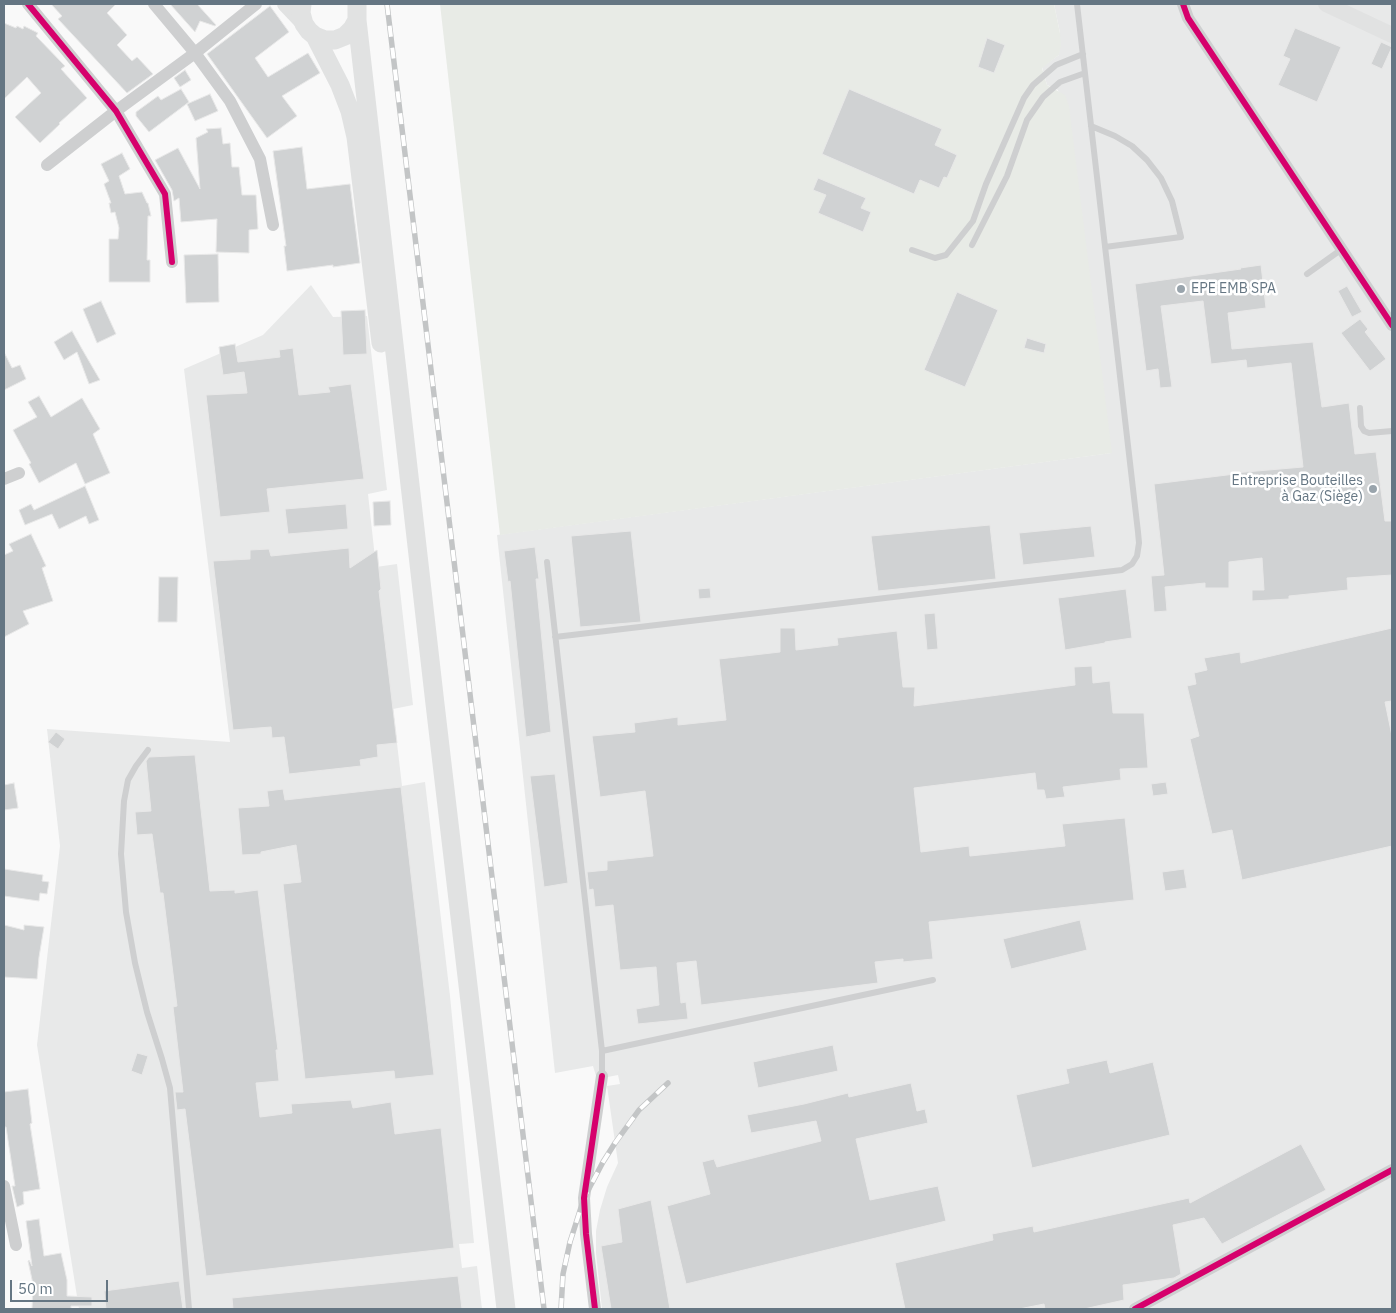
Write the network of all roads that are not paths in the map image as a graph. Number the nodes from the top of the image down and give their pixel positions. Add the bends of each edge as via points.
1 (28, 4) edge
2 (154, 4) edge
3 (256, 4) edge
4 (285, 4) edge
5 (302, 4) edge
6 (1077, 4) edge
7 (1183, 4) edge
8 (1326, 4) edge
9 (357, 12) edge
10 (310, 30) junction
11 (1391, 31) edge
12 (195, 53) junction
13 (1082, 54) junction
14 (1085, 73) junction
15 (116, 111) junction
16 (1091, 126) junction
17 (47, 165) dead end
18 (272, 225) dead end
19 (972, 245) dead end
20 (1105, 247) junction
21 (1342, 249) junction
22 (912, 250) dead end
23 (172, 262) dead end
24 (1307, 274) dead end
25 (1392, 325) edge
26 (391, 368) junction
27 (1360, 408) dead end
28 (1392, 431) edge
29 (19, 473) dead end
30 (4, 478) edge
31 (547, 562) dead end
32 (555, 637) junction
33 (148, 750) dead end
34 (933, 980) dead end
35 (602, 1050) junction
36 (602, 1076) joint
37 (1392, 1170) edge
38 (4, 1186) edge
39 (16, 1245) dead end
40 (189, 1309) edge
41 (496, 1309) edge
42 (506, 1309) edge
43 (595, 1309) edge
44 (1134, 1309) edge

1 - 15 street
2 - 12 street
3 - 12 street
4 - 10 main road
5 - 10 main road via 301,14
6 - 13 lane
7 - 21 street via 1188,18
8 - 11 main road
9 - 10 main road via 352,29 335,40 325,40
9 - 26 main road
10 - 26 main road via 340,85 350,111
12 - 15 street
12 - 18 street via 230,101 260,159
13 - 14 lane
13 - 22 lane via 1056,65 1033,84 986,184 973,221 946,255 935,258
14 - 16 lane
14 - 19 lane via 1060,82 1043,97 1027,120 1007,176
15 - 17 street
15 - 23 street via 165,194
16 - 20 lane
16 - 20 lane via 1132,146 1147,160 1161,178 1172,202 1180,237
20 - 32 lane via 1138,538 1137,556 1132,564 1122,570
21 - 24 lane
21 - 25 street
26 - 41 main road
26 - 42 main road via 435,704
27 - 28 lane via 1364,431
29 - 30 street
31 - 32 lane
32 - 35 lane
33 - 40 lane via 128,780 121,854 135,963 170,1088
34 - 35 lane
35 - 36 lane
36 - 43 street via 584,1198
37 - 44 street
38 - 39 street

